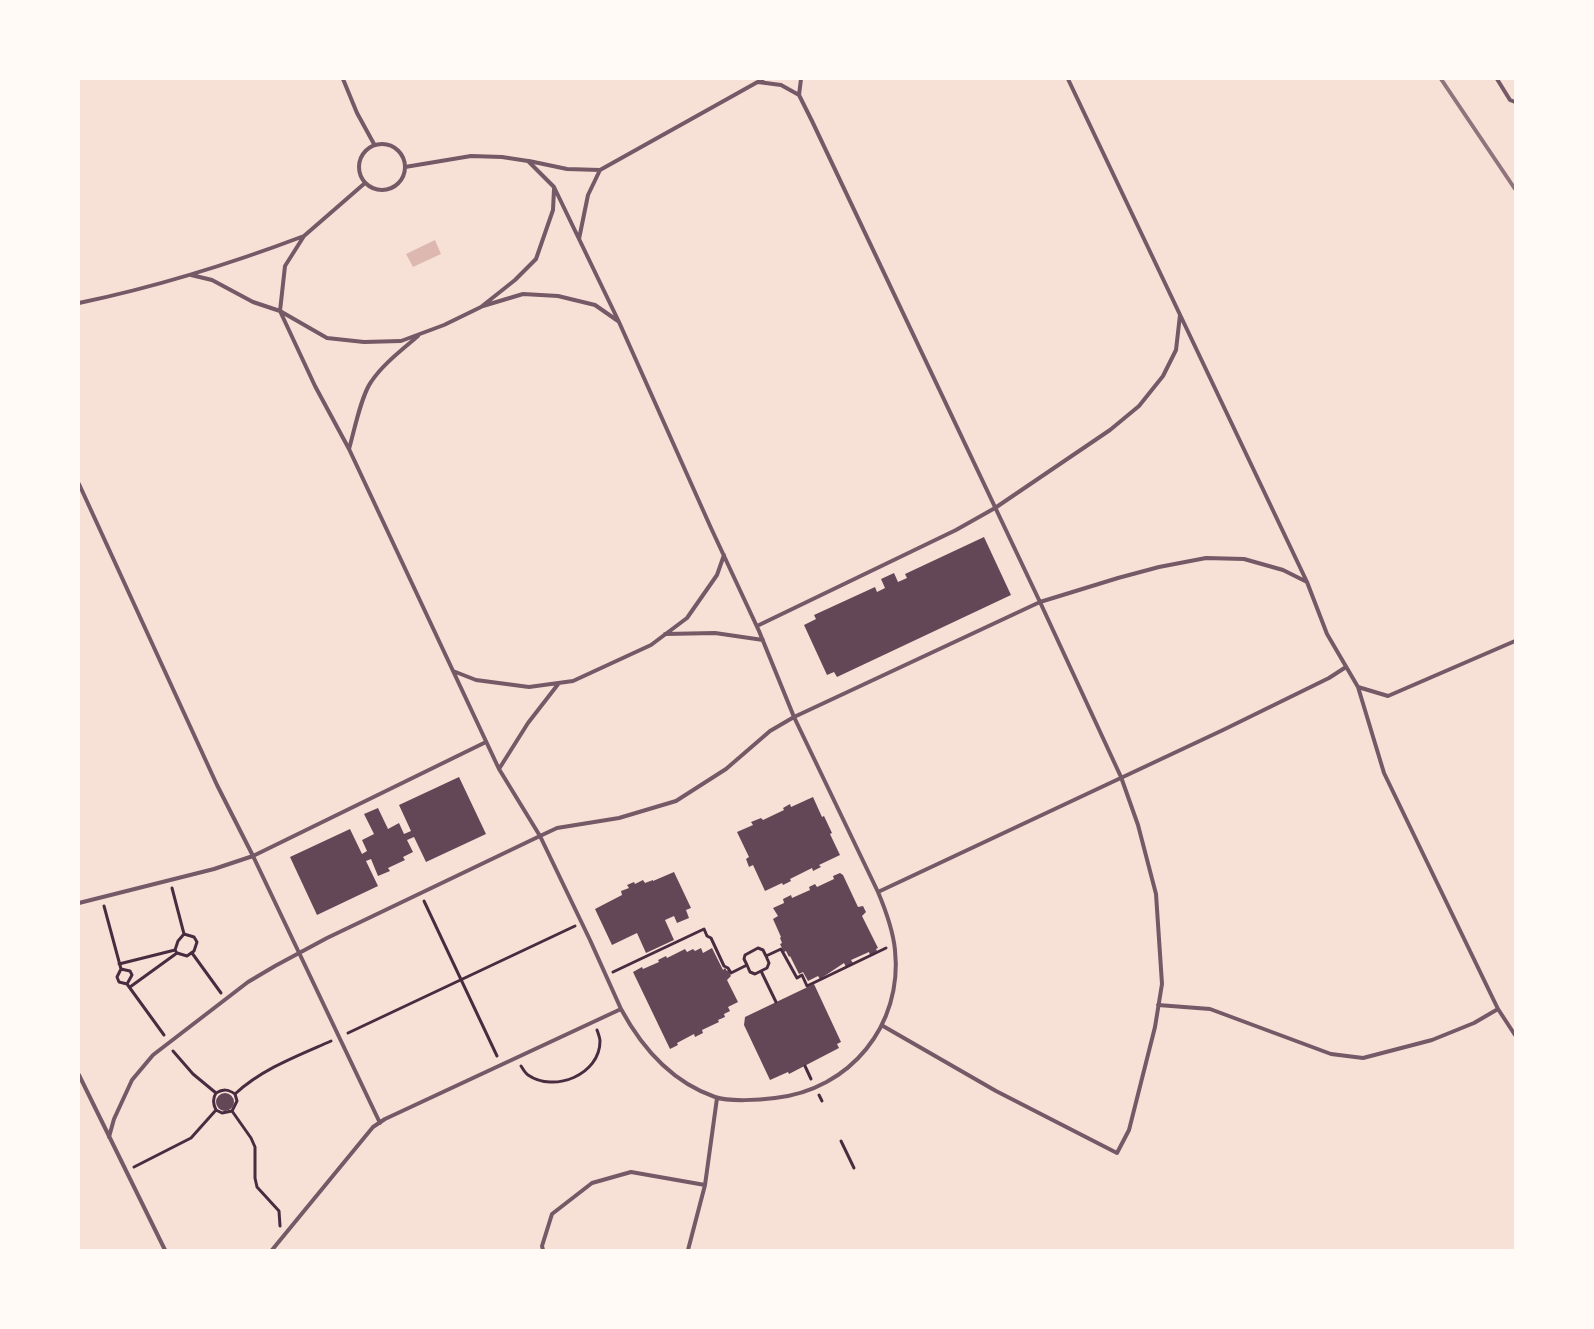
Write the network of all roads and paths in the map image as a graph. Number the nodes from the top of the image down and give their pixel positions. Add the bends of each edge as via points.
1 (343, 79) edge
2 (762, 79) edge
3 (800, 79) edge
4 (1068, 79) edge
5 (1497, 79) edge
6 (758, 82) junction
7 (799, 96) junction
8 (1515, 102) edge
9 (374, 144) junction
10 (528, 161) junction
11 (405, 167) junction
12 (600, 170) junction
13 (365, 183) junction
14 (554, 187) junction
15 (304, 236) junction
16 (578, 239) junction
17 (191, 275) junction
18 (79, 303) edge
19 (481, 307) junction
20 (280, 311) junction
21 (1180, 314) junction
22 (619, 322) junction
23 (421, 333) junction
24 (349, 449) junction
25 (79, 484) edge
26 (995, 508) junction
27 (724, 555) junction
28 (1307, 582) junction
29 (1040, 602) junction
30 (757, 626) junction
31 (665, 634) junction
32 (763, 640) junction
33 (1515, 641) edge
34 (1346, 667) junction
35 (452, 671) junction
36 (559, 683) junction
37 (1358, 687) junction
38 (794, 717) junction
39 (486, 742) junction
40 (499, 769) junction
41 (1121, 777) junction
42 (540, 836) junction
43 (253, 856) junction
44 (170, 880) junction
45 (878, 892) junction
46 (420, 893) junction
47 (102, 898) junction
48 (79, 903) edge
49 (582, 923) junction
50 (184, 934) junction
51 (894, 945) junction
52 (176, 951) junction
53 (299, 952) junction
54 (192, 953) junction
55 (766, 956) junction
56 (119, 964) junction
57 (747, 965) junction
58 (120, 969) junction
59 (761, 971) junction
60 (606, 976) junction
61 (462, 979) junction
62 (129, 986) junction
63 (226, 1000) junction
64 (776, 1002) dead end
65 (1158, 1005) junction
66 (620, 1009) junction
67 (1498, 1009) junction
68 (595, 1022) junction
69 (882, 1026) junction
70 (346, 1034) dead end
71 (1515, 1035) edge
72 (164, 1036) dead end
73 (332, 1041) dead end
74 (173, 1050) dead end
75 (517, 1059) junction
76 (501, 1066) junction
77 (805, 1066) dead end
78 (79, 1075) edge
79 (812, 1081) dead end
80 (216, 1094) junction
81 (235, 1094) junction
82 (819, 1094) dead end
83 (717, 1098) junction
84 (822, 1101) dead end
85 (216, 1110) junction
86 (232, 1111) junction
87 (380, 1122) junction
88 (109, 1137) junction
89 (841, 1141) dead end
90 (854, 1168) dead end
91 (125, 1170) junction
92 (705, 1186) junction
93 (284, 1236) junction
94 (165, 1250) edge
95 (272, 1250) edge
96 (543, 1250) edge
97 (688, 1250) edge

1 - 9 lane
2 - 6 lane
3 - 7 lane
4 - 21 lane
5 - 8 lane via 1510,100
6 - 7 lane via 781,85
6 - 12 lane
7 - 26 lane
9 - 11 lane via 395,147 404,159
9 - 13 lane via 359,160 360,176
10 - 11 lane via 471,156
10 - 12 lane via 568,169
10 - 14 lane
11 - 13 lane via 400,182 394,187 378,190
12 - 16 lane via 588,195
13 - 15 lane
14 - 16 lane
14 - 19 lane via 553,210 536,258
15 - 17 lane
15 - 20 lane via 285,266
16 - 22 lane
17 - 18 lane
17 - 20 lane via 212,280 253,302
19 - 22 lane via 523,294 558,296 595,305
19 - 23 lane
20 - 23 lane via 327,338 401,341
20 - 24 lane
21 - 26 lane via 1176,350 1163,376 1139,406 1110,430
21 - 28 lane
22 - 27 lane
23 - 24 lane via 370,383
24 - 35 lane
25 - 43 lane via 217,785
26 - 29 lane
26 - 30 lane
27 - 30 lane
27 - 31 lane via 717,575 687,618
28 - 29 lane via 1283,570 1244,560 1206,558 1159,567
28 - 34 lane via 1328,634
29 - 38 lane
29 - 41 lane
30 - 32 lane
31 - 32 lane via 715,633
31 - 36 lane via 651,645 617,661 573,681
32 - 38 lane
33 - 37 lane via 1388,696
34 - 37 lane
34 - 41 lane via 1223,730
35 - 36 lane via 476,680 529,687
35 - 39 lane
36 - 40 lane via 528,723
37 - 67 lane via 1384,773
38 - 42 lane via 770,731 726,769 676,801 618,818 557,828
38 - 45 lane
39 - 40 lane
39 - 43 lane
40 - 42 lane
41 - 45 lane
41 - 65 lane via 1138,825 1156,894 1162,984
42 - 46 lane
42 - 49 lane
43 - 44 lane
43 - 53 lane
44 - 47 lane
44 - 50 path
45 - 51 lane
46 - 53 lane
46 - 61 path
47 - 48 lane
47 - 56 path
49 - 60 lane
49 - 61 path
50 - 52 path
50 - 54 path via 194,937 197,942
51 - 55 path via 807,986 802,975 798,978 782,948
51 - 69 lane via 895,982
52 - 54 path via 187,956
52 - 56 path
52 - 62 path
53 - 63 lane via 248,982
53 - 87 lane
54 - 63 path
55 - 57 path via 758,948 745,955
55 - 59 path via 769,963
56 - 58 path
57 - 59 path via 750,972
57 - 60 path via 730,973 704,929
58 - 62 path via 119,982
58 - 62 path via 130,971
59 - 64 path
60 - 66 lane
61 - 70 path
61 - 76 path
62 - 72 path
63 - 88 lane via 153,1055 132,1080
65 - 67 lane via 1210,1008 1331,1054 1363,1058 1432,1040
65 - 69 lane via 1129,1130 1117,1153 996,1091
66 - 68 lane
66 - 83 lane via 652,1056 685,1083
67 - 71 lane
68 - 75 lane
68 - 75 path via 600,1041 596,1058 582,1074 565,1082 543,1081 527,1075
69 - 83 lane via 852,1064 816,1088 790,1096 756,1100
73 - 81 path via 272,1068
74 - 80 path
75 - 76 lane
76 - 87 lane
77 - 79 path
78 - 88 lane
80 - 81 path via 222,1090
80 - 85 path via 213,1098
81 - 86 path via 237,1101
82 - 84 path
83 - 92 lane
85 - 86 path via 222,1113
85 - 91 path via 191,1138
86 - 93 path via 255,1147 257,1187 279,1211
87 - 93 lane
88 - 91 lane
89 - 90 path
91 - 94 lane
92 - 96 lane via 631,1172 592,1183 552,1214
92 - 97 lane
93 - 95 lane

